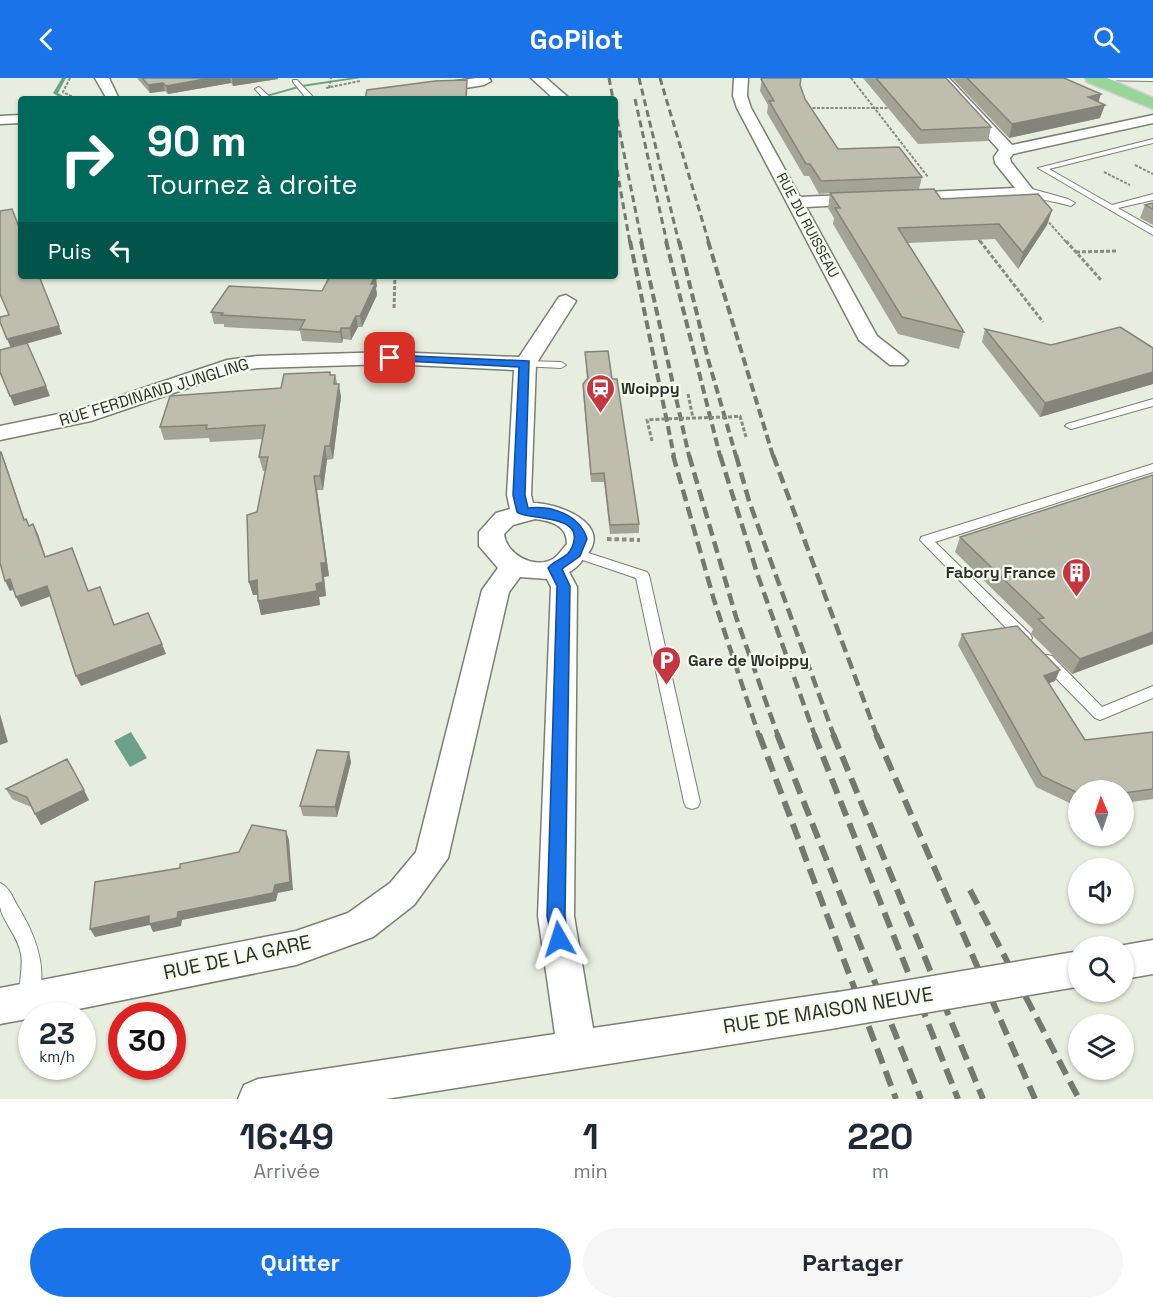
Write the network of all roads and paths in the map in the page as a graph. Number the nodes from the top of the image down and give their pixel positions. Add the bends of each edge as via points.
1 (70, 78) edge
2 (102, 78) edge
3 (331, 78) edge
4 (538, 78) edge
5 (851, 78) edge
6 (941, 78) edge
7 (1093, 78) edge
8 (1153, 79) edge
9 (484, 81) dead end
10 (740, 81) edge
11 (298, 84) dead end
12 (329, 87) dead end
13 (70, 96) edge
14 (111, 96) edge
15 (308, 96) edge
16 (389, 96) edge
17 (559, 96) edge
18 (1153, 104) edge
19 (803, 108) edge
20 (875, 108) junction
21 (898, 108) edge
22 (18, 119) edge
23 (1153, 119) edge
24 (0, 120) edge
25 (1153, 141) edge
26 (1008, 150) junction
27 (1077, 158) junction
28 (1133, 186) dead end
29 (1021, 192) junction
30 (944, 196) junction
31 (1153, 197) edge
32 (796, 202) junction
33 (1071, 203) dead end
34 (1113, 207) junction
35 (1153, 232) edge
36 (1118, 251) dead end
37 (1075, 252) junction
38 (395, 279) edge
39 (1102, 281) dead end
40 (566, 301) dead end
41 (394, 308) dead end
42 (1042, 322) dead end
43 (897, 361) dead end
44 (525, 364) junction
45 (561, 365) dead end
46 (688, 394) dead end
47 (1153, 402) edge
48 (693, 418) junction
49 (1071, 426) dead end
50 (0, 433) edge
51 (746, 437) dead end
52 (651, 441) dead end
53 (1153, 468) edge
54 (523, 512) junction
55 (565, 560) junction
56 (513, 567) junction
57 (1153, 692) edge
58 (692, 802) dead end
59 (0, 891) edge
60 (1153, 957) edge
61 (1134, 960) edge
62 (1068, 971) edge
63 (14, 1003) edge
64 (577, 1050) junction
65 (258, 1099) edge

1 - 13 path via 63,92
2 - 14 street
3 - 12 path
4 - 17 street
5 - 20 path
6 - 26 street
7 - 8 lane
7 - 18 main road
9 - 16 street
10 - 32 street, RUE DU RUISSEAU via 744,108
11 - 15 lane
19 - 20 path
20 - 21 path
20 - 30 path
22 - 24 street
23 - 26 street
25 - 27 lane
26 - 29 street via 1002,157 1003,163
27 - 28 path
27 - 34 lane via 1042,168
29 - 30 street
29 - 33 lane via 1055,196
29 - 37 path
30 - 32 street
30 - 42 path
31 - 34 lane
32 - 43 street, RUE DU RUISSEAU via 869,340
34 - 35 lane via 1120,215
36 - 37 path
37 - 39 path
38 - 41 path
40 - 44 street
44 - 45 lane
44 - 50 street, RUE FERDINAND JUNGLING via 390,358 257,362 235,365 83,416
44 - 54 street via 519,495
46 - 48 path
47 - 49 lane
48 - 51 path, bridge via 740,416
48 - 52 path, bridge via 647,420
53 - 57 lane via 926,540 1100,714
54 - 55 street via 547,512 570,521 578,529 581,539
54 - 56 street via 505,520 491,535 494,553
55 - 56 street via 541,570
55 - 58 lane via 642,575
55 - 64 street via 556,916
56 - 63 street, RUE DE LA GARE via 496,590 431,858 402,894 360,925 296,948
59 - 63 lane via 30,946 33,969
60 - 61 street
62 - 64 street, RUE DE MAISON NEUVE, bridge
64 - 65 street

